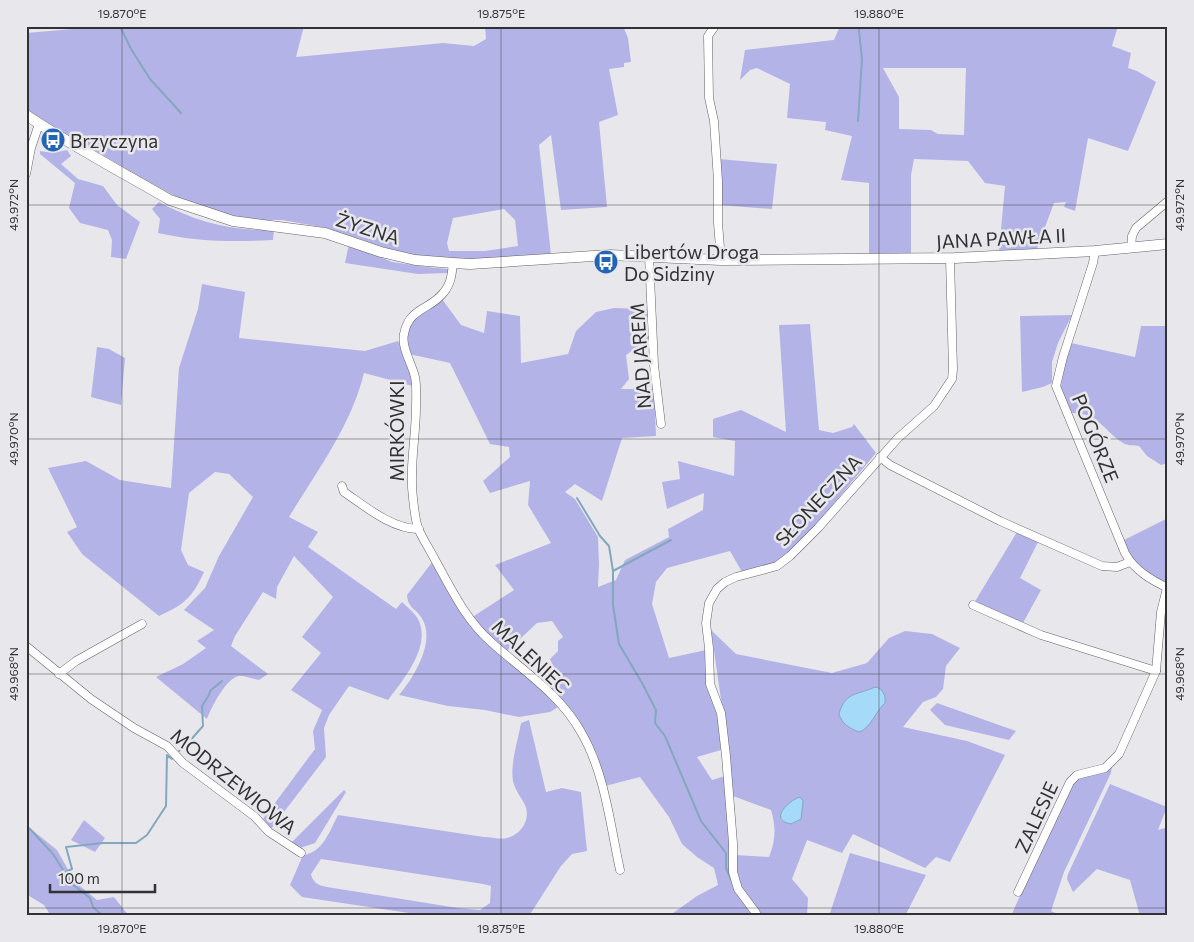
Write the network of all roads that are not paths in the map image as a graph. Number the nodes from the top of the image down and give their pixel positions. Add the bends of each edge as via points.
1 (716, 26) edge
2 (28, 116) edge
3 (39, 124) junction
4 (26, 174) edge
5 (1168, 201) edge
6 (1168, 244) edge
7 (1131, 248) junction
8 (1095, 251) junction
9 (650, 256) junction
10 (950, 259) junction
11 (721, 260) junction
12 (836, 260) joint
13 (453, 264) junction
14 (661, 424) dead end
15 (880, 457) junction
16 (342, 486) dead end
17 (419, 529) junction
18 (434, 556) joint
19 (1130, 562) junction
20 (1167, 588) edge
21 (972, 605) dead end
22 (142, 624) dead end
23 (26, 646) edge
24 (1156, 671) junction
25 (59, 674) junction
26 (301, 853) dead end
27 (620, 870) dead end
28 (1018, 892) dead end
29 (756, 916) edge

1 - 11 street via 708,36 709,98 714,121
2 - 3 street, ŻYZNA
3 - 4 street
3 - 13 street, ŻYZNA via 170,200 192,208 233,221 325,233 381,252
5 - 7 street via 1136,228
6 - 7 street, JANA PAWŁA II
7 - 8 street, JANA PAWŁA II
8 - 10 street, JANA PAWŁA II
8 - 19 street, POGÓRZE via 1056,386
9 - 11 street, ŻYZNA
9 - 13 street, ŻYZNA via 609,255
9 - 14 street, NAD JAREM via 654,365
10 - 12 street, JANA PAWŁA II
10 - 15 street, SŁONECZNA via 952,379 927,413
11 - 12 street, ŻYZNA
13 - 17 street, MIRKÓWKI via 446,291 410,317 403,335 415,379 412,496
15 - 19 street via 1000,521 1102,566 1117,567
15 - 29 street, SŁONECZNA via 790,556 777,566 725,582 709,603 706,622 710,684 721,713 734,842 733,872 738,889
16 - 17 street via 344,492 376,514 407,529
17 - 18 street, MIRKÓWKI
18 - 27 street, MALENIEC via 469,619 553,695 581,731 602,784
19 - 20 street, POGÓRZE
20 - 24 street, ZALESIE via 1161,612
21 - 24 street via 1041,635
22 - 25 street
23 - 25 street, MODRZEWIOWA
24 - 28 street, ZALESIE via 1119,754 1105,768 1076,775 1070,782
25 - 26 street, MODRZEWIOWA via 96,703 166,746 183,764 254,816 269,832

